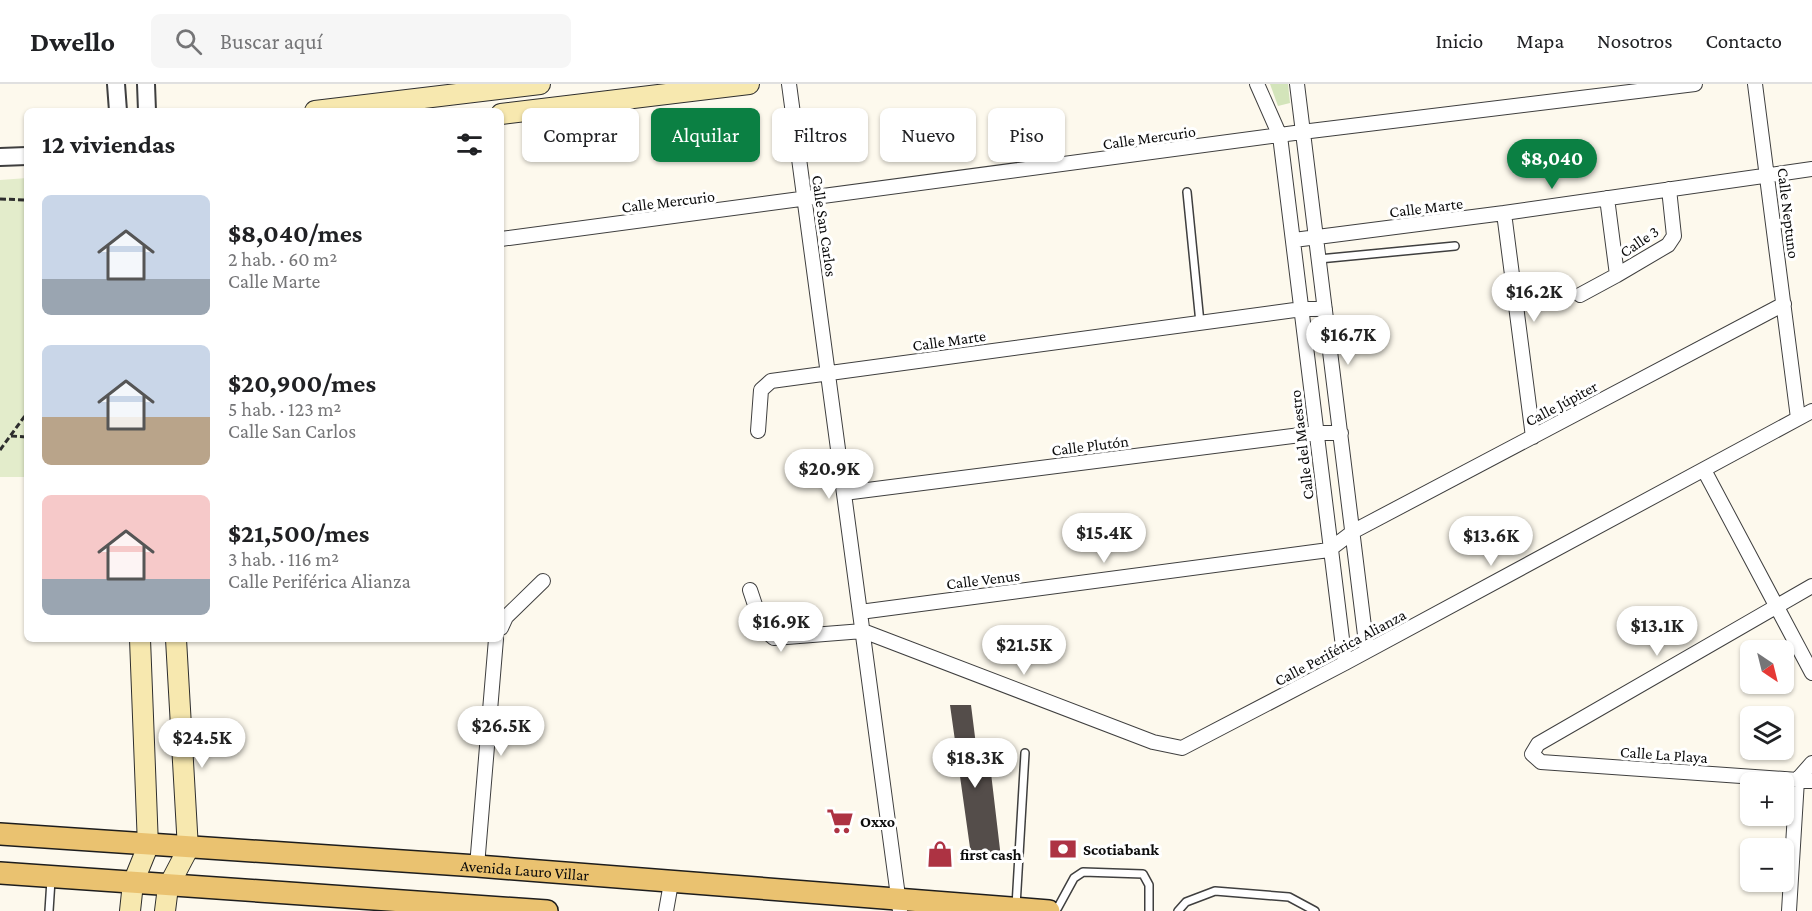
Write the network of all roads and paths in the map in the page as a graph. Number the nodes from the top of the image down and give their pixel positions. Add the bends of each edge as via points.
1 (116, 84) edge
2 (146, 84) edge
3 (540, 84) edge
4 (749, 84) edge
5 (789, 84) edge
6 (1257, 84) edge
7 (1297, 84) edge
8 (1695, 84) edge
9 (1755, 84) edge
10 (118, 108) edge
11 (147, 108) edge
12 (340, 108) edge
13 (504, 114) edge
14 (1302, 132) junction
15 (1280, 136) junction
16 (24, 156) edge
17 (0, 157) edge
18 (1812, 169) edge
19 (1767, 174) junction
20 (1669, 189) junction
21 (1187, 192) dead end
22 (1607, 198) junction
23 (0, 200) edge
24 (24, 200) edge
25 (805, 200) junction
26 (1504, 213) junction
27 (1316, 237) junction
28 (504, 239) edge
29 (1294, 240) junction
30 (1455, 246) dead end
31 (1319, 259) junction
32 (1617, 275) junction
33 (1580, 295) dead end
34 (1784, 304) junction
35 (1302, 309) junction
36 (1325, 309) junction
37 (1200, 322) junction
38 (828, 373) junction
39 (1812, 411) edge
40 (24, 417) edge
41 (1798, 418) junction
42 (758, 431) dead end
43 (1316, 433) junction
44 (1341, 433) junction
45 (10, 436) junction
46 (24, 436) edge
47 (1533, 437) junction
48 (0, 450) edge
49 (1704, 470) junction
50 (844, 493) junction
51 (1354, 531) junction
52 (1329, 550) junction
53 (543, 581) dead end
54 (1812, 586) edge
55 (750, 590) dead end
56 (1775, 606) junction
57 (860, 612) junction
58 (504, 621) edge
59 (863, 631) junction
60 (140, 642) edge
61 (176, 642) edge
62 (496, 642) edge
63 (1367, 651) junction
64 (1345, 663) junction
65 (1812, 673) edge
66 (1025, 753) dead end
67 (1812, 763) edge
68 (1797, 780) junction
69 (1812, 781) edge
70 (0, 834) edge
71 (148, 846) junction
72 (188, 849) junction
73 (477, 867) junction
74 (0, 873) edge
75 (51, 877) junction
76 (133, 883) junction
77 (671, 884) junction
78 (168, 887) junction
79 (900, 905) edge
80 (1016, 909) junction
81 (49, 911) edge
82 (130, 911) edge
83 (165, 911) edge
84 (547, 911) edge
85 (666, 911) edge
86 (1049, 911) edge
87 (1056, 911) edge
88 (1149, 911) edge
89 (1178, 911) edge
90 (1315, 911) edge
91 (1789, 911) edge

1 - 10 street
2 - 11 street
3 - 12 main road
4 - 13 main road
5 - 25 street, Calle San Carlos
6 - 15 street, Calle del Maestro
7 - 14 street
8 - 14 street, Calle Mercurio
9 - 19 street, Calle Neptuno
14 - 15 street, Calle Mercurio
14 - 27 street
15 - 25 street, Calle Mercurio
15 - 29 street, Calle del Maestro
16 - 17 street
18 - 19 street, Calle Marte
19 - 20 street, Calle Marte
19 - 34 street, Calle Neptuno
20 - 22 street, Calle Marte
20 - 32 street, Calle 3 via 1674,236 1668,245
21 - 37 lane
22 - 26 street, Calle Marte
22 - 32 street, Calle 3
23 - 24 path
25 - 28 street, Calle Mercurio
25 - 38 street, Calle San Carlos
26 - 27 street, Calle Marte
26 - 47 street
27 - 29 street, Calle Marte
27 - 31 street
29 - 35 street, Calle del Maestro
30 - 31 lane
31 - 36 street
32 - 33 street
34 - 41 street, Calle Neptuno
34 - 47 street, Calle Júpiter
35 - 36 street, Calle Marte
35 - 37 street, Calle Marte
35 - 43 street, Calle del Maestro
36 - 44 street
37 - 38 street, Calle Marte
38 - 42 street via 771,381 761,390
38 - 50 street, Calle San Carlos
39 - 41 street, Calle Periférica Alianza
40 - 45 path
41 - 49 street, Calle Periférica Alianza
43 - 44 street, Calle Plutón
43 - 50 street, Calle Plutón
43 - 52 street, Calle del Maestro
44 - 51 street
45 - 46 path
45 - 48 path
47 - 51 street, Calle Júpiter
49 - 56 street
49 - 63 street, Calle Periférica Alianza
50 - 57 street, Calle San Carlos
51 - 52 street, Calle Venus
51 - 63 street
52 - 57 street, Calle Venus
52 - 64 street, Calle del Maestro
53 - 58 street
54 - 56 street
55 - 59 street via 763,629 774,638
56 - 65 street
56 - 68 street, Calle La Playa via 1538,744 1532,754 1541,762
57 - 59 street, Calle San Carlos
59 - 64 street, Calle Periférica Alianza via 1175,748 1192,744
59 - 79 street, Calle San Carlos
60 - 71 main road
61 - 72 main road
62 - 73 street
63 - 64 street, Calle Periférica Alianza
66 - 80 lane
67 - 68 street
68 - 69 street, Calle La Playa
68 - 91 street
70 - 71 main road, Avenida Lauro Villar
71 - 72 main road, Avenida Lauro Villar
71 - 76 main road
72 - 73 main road, Avenida Lauro Villar
72 - 78 main road
73 - 77 main road, Avenida Lauro Villar
74 - 75 main road
75 - 76 main road
75 - 81 lane
76 - 78 main road
76 - 82 main road
77 - 79 main road, Avenida Lauro Villar
77 - 85 street
78 - 83 main road
78 - 84 main road
79 - 80 main road, Avenida Lauro Villar
80 - 86 main road, Avenida Lauro Villar
87 - 88 lane via 1074,878 1083,872 1143,874 1149,885
89 - 90 lane via 1186,902 1215,891 1289,897

